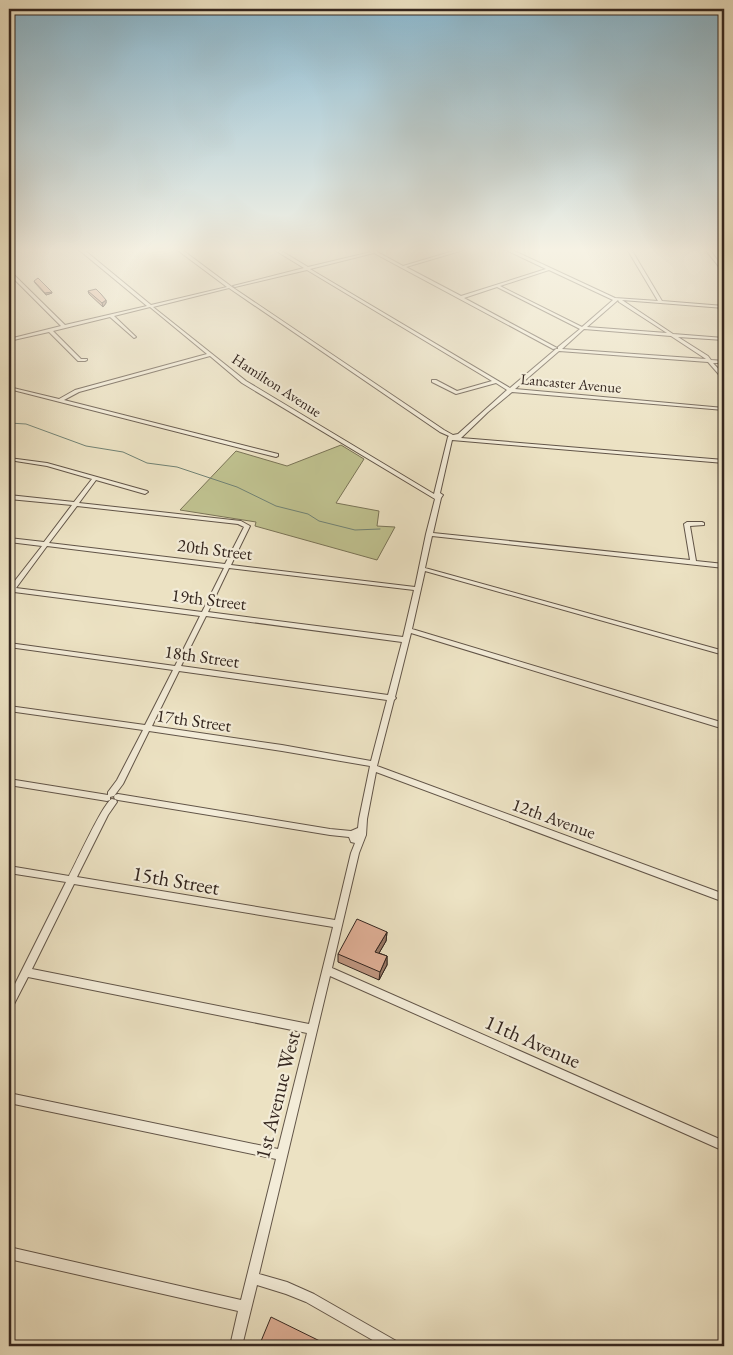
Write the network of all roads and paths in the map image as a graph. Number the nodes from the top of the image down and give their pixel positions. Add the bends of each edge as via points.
1 (49, 312) edge
2 (125, 312) edge
3 (157, 312) edge
4 (270, 312) edge
5 (380, 312) edge
6 (488, 312) edge
7 (550, 312) edge
8 (602, 312) edge
9 (636, 312) edge
10 (110, 316) junction
11 (64, 327) junction
12 (582, 328) junction
13 (50, 330) junction
14 (671, 335) junction
15 (134, 337) dead end
16 (724, 339) edge
17 (9, 340) edge
18 (557, 348) junction
19 (210, 355) junction
20 (85, 360) dead end
21 (711, 361) junction
22 (724, 362) edge
23 (724, 377) edge
24 (434, 380) dead end
25 (496, 382) junction
26 (9, 388) edge
27 (510, 390) junction
28 (59, 400) junction
29 (724, 409) edge
30 (454, 437) junction
31 (276, 455) dead end
32 (9, 459) edge
33 (724, 462) edge
34 (95, 478) junction
35 (145, 492) dead end
36 (437, 495) junction
37 (9, 497) edge
38 (76, 505) junction
39 (702, 524) dead end
40 (429, 534) junction
41 (9, 540) edge
42 (46, 544) junction
43 (693, 563) junction
44 (228, 565) junction
45 (724, 566) edge
46 (422, 569) junction
47 (418, 589) junction
48 (10, 591) edge
49 (204, 613) junction
50 (408, 630) junction
51 (406, 640) junction
52 (9, 645) edge
53 (724, 653) edge
54 (177, 668) junction
55 (392, 698) junction
56 (9, 708) edge
57 (724, 726) edge
58 (147, 729) junction
59 (374, 766) junction
60 (9, 782) edge
61 (112, 798) junction
62 (356, 836) junction
63 (9, 869) edge
64 (72, 880) junction
65 (724, 898) edge
66 (337, 924) junction
67 (326, 970) junction
68 (26, 972) junction
69 (9, 1005) edge
70 (312, 1029) junction
71 (9, 1098) edge
72 (724, 1146) edge
73 (282, 1155) junction
74 (9, 1253) edge
75 (252, 1278) junction
76 (245, 1307) junction
77 (236, 1346) edge
78 (394, 1346) edge

1 - 11 street
2 - 10 street
3 - 19 street, Hamilton Avenue
4 - 30 street
5 - 25 street, Lancaster Avenue
6 - 18 street
7 - 12 street
8 - 12 street
9 - 14 street
10 - 11 street
10 - 15 street
11 - 13 street
12 - 14 street
12 - 18 street
13 - 17 street
13 - 20 street via 78,358
14 - 16 street
14 - 21 street
18 - 21 street
18 - 27 street
19 - 28 street via 77,391
19 - 36 street, Hamilton Avenue via 260,392 423,490
21 - 22 street
21 - 23 street
24 - 25 street via 456,393
25 - 27 street, Lancaster Avenue
26 - 28 street
27 - 29 street, Lancaster Avenue
27 - 30 street
28 - 31 street
30 - 33 street
30 - 36 street, 1st Avenue West
32 - 34 street
34 - 35 street
34 - 38 street
36 - 40 street, 1st Avenue West
37 - 38 street
38 - 42 street
38 - 44 street via 243,523 247,526
39 - 43 street via 687,524
40 - 43 street
40 - 46 street, 1st Avenue West
41 - 42 street, 20th Street
42 - 44 street, 20th Street
42 - 48 street
43 - 45 street
44 - 47 street, 20th Street
44 - 49 street
46 - 47 street, 1st Avenue West
46 - 53 street
47 - 50 street, 1st Avenue West
48 - 49 street, 19th Street
49 - 51 street, 19th Street
49 - 54 street
50 - 51 street, 1st Avenue West
50 - 57 street
51 - 55 street, 1st Avenue West
52 - 54 street, 18th Street
54 - 55 street, 18th Street
54 - 58 street
55 - 59 street, 1st Avenue West
56 - 58 street, 17th Street
58 - 59 street, 17th Street via 282,748
58 - 61 street
59 - 62 street, 1st Avenue West via 363,819
59 - 65 street, 12th Avenue
60 - 61 street
61 - 62 street
61 - 64 street
62 - 66 street, 1st Avenue West
63 - 64 street, 15th Street
64 - 66 street, 15th Street
64 - 68 street
66 - 67 street, 1st Avenue West
67 - 70 street, 1st Avenue West
67 - 72 street, 11th Avenue
68 - 69 street
68 - 70 street
70 - 73 street, 1st Avenue West
71 - 73 street
73 - 75 street, 1st Avenue West
74 - 76 street
75 - 76 street, 1st Avenue West
75 - 78 street via 310,1298
76 - 77 street, 1st Avenue West

